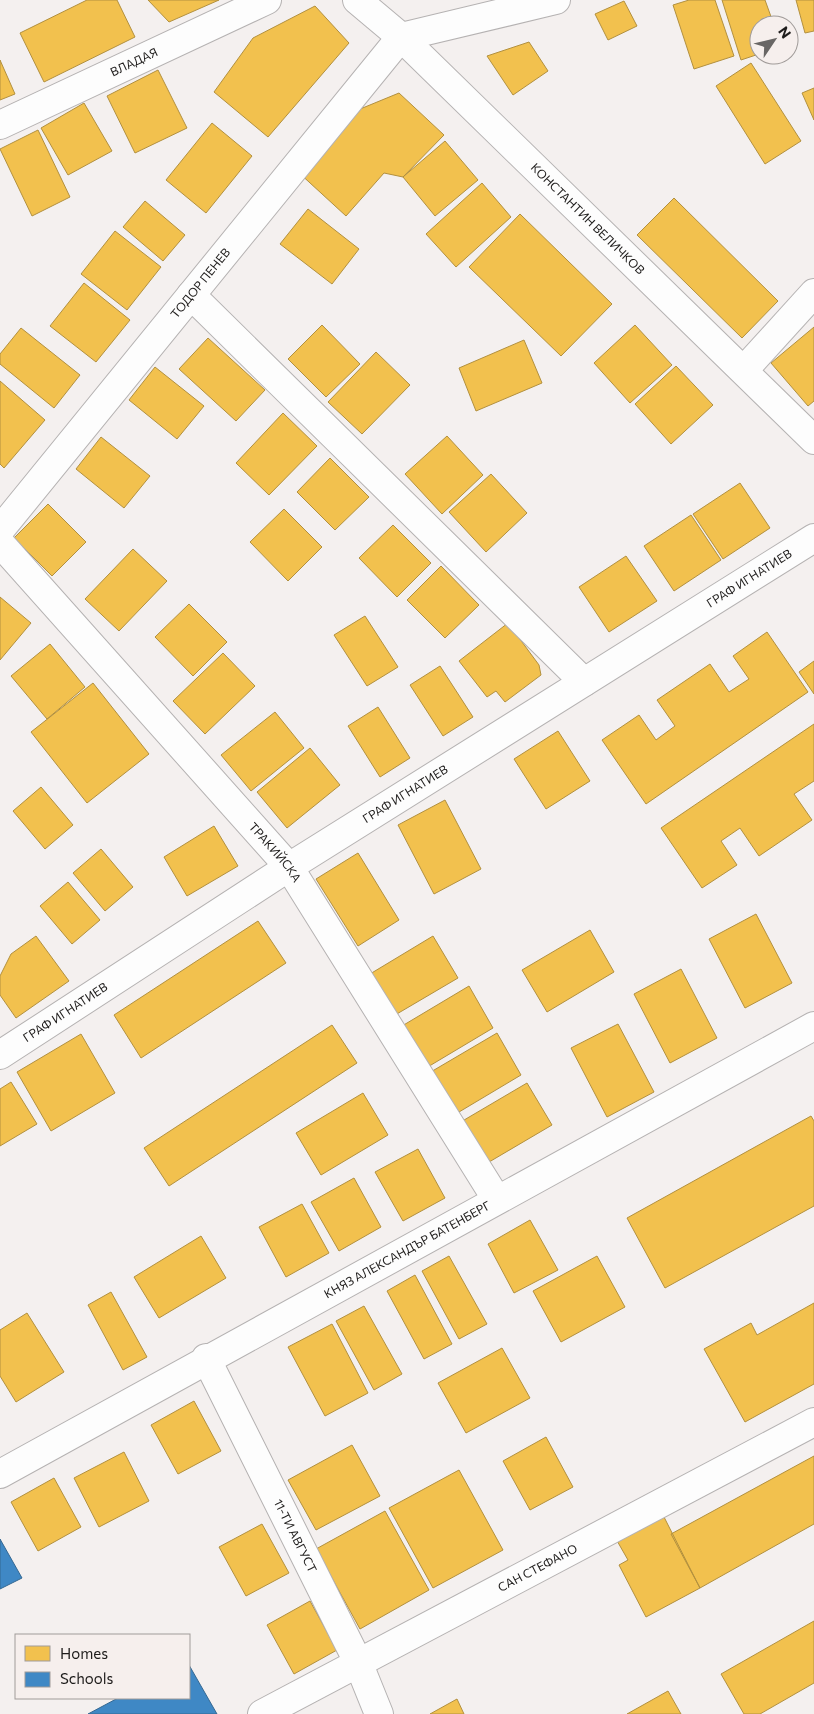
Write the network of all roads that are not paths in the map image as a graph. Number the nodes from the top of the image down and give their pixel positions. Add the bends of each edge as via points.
1 (267, 0) edge
2 (357, 0) edge
3 (556, 0) edge
4 (400, 37) junction
5 (0, 125) edge
6 (814, 293) edge
7 (191, 295) junction
8 (744, 370) junction
9 (814, 440) edge
10 (0, 530) edge
11 (814, 538) edge
12 (0, 543) edge
13 (584, 682) junction
14 (289, 867) junction
15 (814, 1026) edge
16 (4, 1046) edge
17 (497, 1200) junction
18 (206, 1358) junction
19 (814, 1422) edge
20 (0, 1474) edge
21 (358, 1662) junction
22 (262, 1714) edge
23 (380, 1714) edge

1 - 5 street, ВЛАДАЯ
2 - 4 street, КОНСТАНТИН ВЕЛИЧКОВ
3 - 4 street
4 - 7 street, ТОДОР ПЕНЕВ
4 - 8 street, КОНСТАНТИН ВЕЛИЧКОВ
6 - 8 street
7 - 10 street, ТОДОР ПЕНЕВ
7 - 13 street
8 - 9 street, КОНСТАНТИН ВЕЛИЧКОВ
11 - 13 street, ГРАФ ИГНАТИЕВ
12 - 14 street, ТРАКИЙСКА
13 - 14 street, ГРАФ ИГНАТИЕВ
14 - 16 street, ГРАФ ИГНАТИЕВ
14 - 17 street, ТРАКИЙСКА
15 - 17 street, КНЯЗ АЛЕКСАНДЪР БАТЕНБЕРГ
17 - 18 street, КНЯЗ АЛЕКСАНДЪР БАТЕНБЕРГ
18 - 20 street, КНЯЗ АЛЕКСАНДЪР БАТЕНБЕРГ
18 - 21 street, 11-ТИ АВГУСТ
19 - 21 street, САН СТЕФАНО
21 - 22 street, САН СТЕФАНО
21 - 23 street, 11-ТИ АВГУСТ

